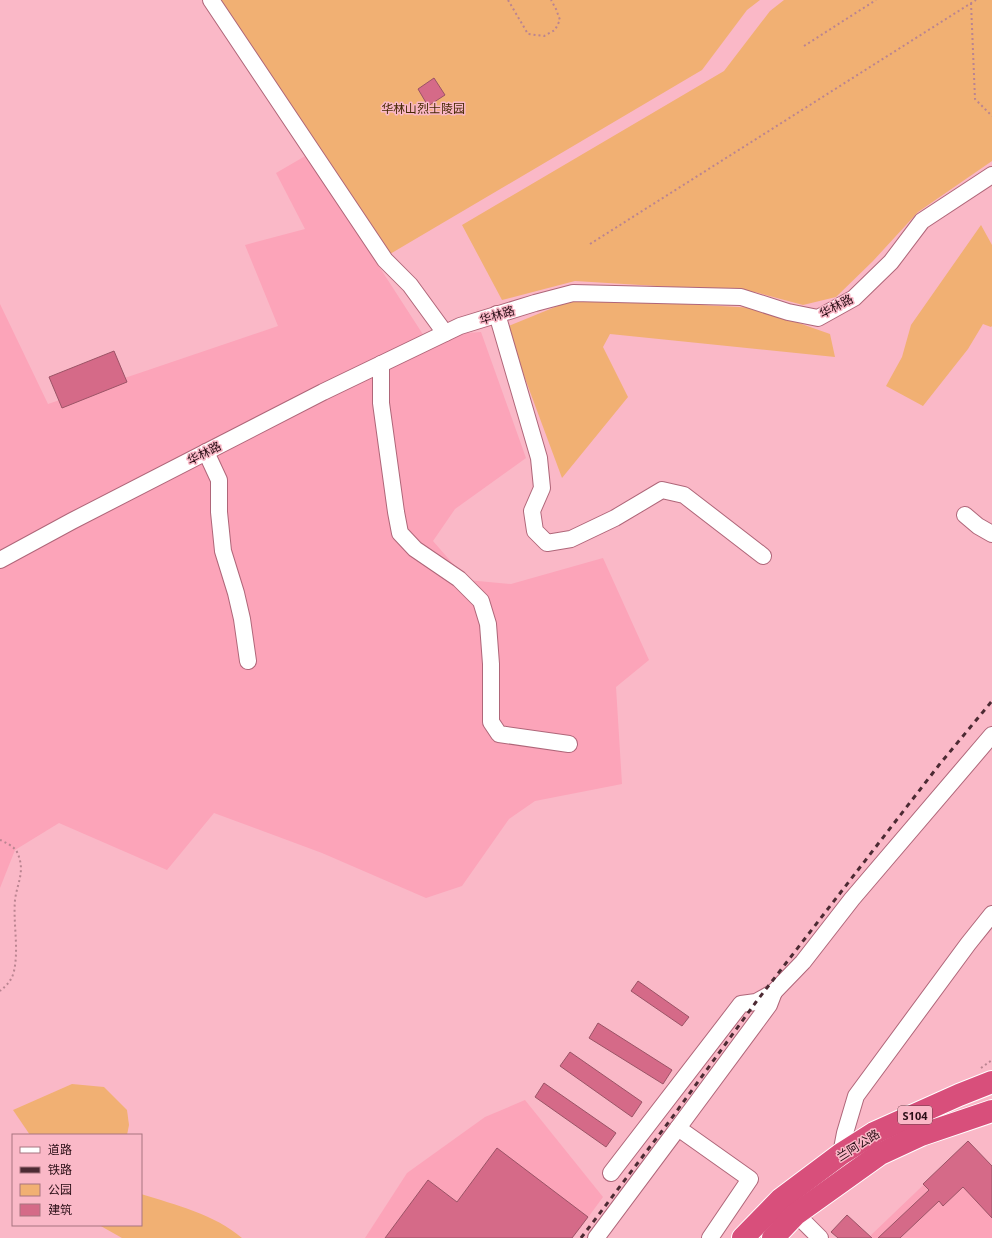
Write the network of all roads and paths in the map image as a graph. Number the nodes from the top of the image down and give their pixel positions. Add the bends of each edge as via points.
1 (211, 0) edge
2 (508, 0) edge
3 (551, 0) edge
4 (876, 0) edge
5 (976, 0) edge
6 (971, 3) junction
7 (804, 46) dead end
8 (992, 116) edge
9 (992, 175) edge
10 (590, 244) dead end
11 (497, 314) junction
12 (445, 333) junction
13 (381, 364) junction
14 (206, 452) junction
15 (965, 515) dead end
16 (992, 534) edge
17 (763, 556) dead end
18 (0, 560) edge
19 (248, 661) dead end
20 (992, 735) edge
21 (569, 744) dead end
22 (0, 840) edge
23 (992, 914) edge
24 (0, 991) edge
25 (774, 992) junction
26 (992, 1082) edge
27 (992, 1111) edge
28 (678, 1128) junction
29 (841, 1154) junction
30 (611, 1173) dead end
31 (848, 1176) junction
32 (789, 1207) junction
33 (596, 1238) edge
34 (710, 1238) edge
35 (743, 1238) edge
36 (773, 1238) edge
37 (820, 1238) edge

1 - 12 street via 385,260 410,285
2 - 3 path via 528,34 544,36 555,30 560,20
4 - 7 path
5 - 6 path
6 - 8 path via 975,99
6 - 10 path
9 - 11 street, 华林路 via 922,221 891,262 854,298 818,318 788,312 741,297 573,293
11 - 12 street, 华林路
11 - 17 street via 539,458 542,488 532,511 535,531 547,543 571,539 615,518 662,490 684,495
12 - 13 street, 华林路
13 - 14 street, 华林路
13 - 21 street via 381,403 400,533 415,549 459,579 481,601 488,624 491,722 499,734
14 - 18 street, 华林路
14 - 19 street via 219,480 223,551 242,619
15 - 16 street
20 - 25 street via 852,899 803,962
22 - 24 path via 16,850 21,870 15,900 14,973 9,984
23 - 29 street via 856,1096
25 - 28 street via 769,1005
25 - 30 street via 756,1002 741,1004
26 - 29 highway, 兰阿公路 / S104 via 874,1133
27 - 31 highway, 兰阿公路 / S104 via 921,1134 880,1154
28 - 33 street
28 - 34 street via 750,1179
29 - 31 street
29 - 32 highway, 兰阿公路 / S104
31 - 32 highway, 兰阿公路 / S104
32 - 35 highway, 兰阿公路 / S104
32 - 36 highway, 兰阿公路 / S104
32 - 37 street

